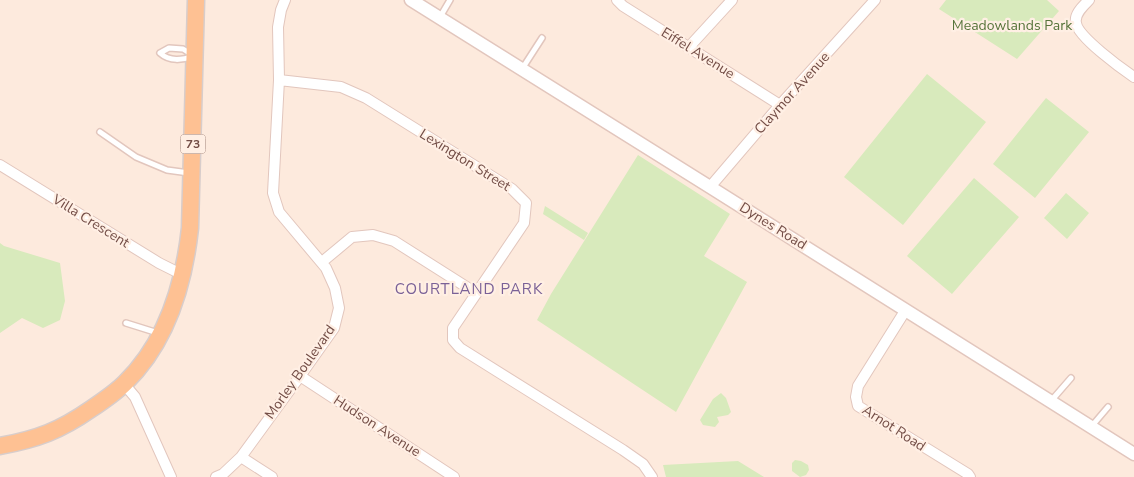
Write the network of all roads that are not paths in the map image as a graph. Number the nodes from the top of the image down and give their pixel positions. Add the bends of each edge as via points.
1 (196, 0) edge
2 (285, 0) edge
3 (410, 0) edge
4 (450, 0) edge
5 (617, 0) edge
6 (732, 0) edge
7 (874, 0) edge
8 (1089, 0) edge
9 (439, 18) junction
10 (542, 38) dead end
11 (689, 47) junction
12 (194, 56) junction
13 (522, 70) junction
14 (1134, 77) edge
15 (279, 80) junction
16 (780, 105) junction
17 (100, 132) dead end
18 (0, 165) edge
19 (192, 174) junction
20 (710, 187) junction
21 (322, 262) junction
22 (183, 275) junction
23 (476, 293) junction
24 (905, 311) junction
25 (126, 323) dead end
26 (160, 334) junction
27 (300, 376) junction
28 (1071, 378) dead end
29 (124, 384) junction
30 (1050, 402) junction
31 (1108, 407) dead end
32 (1091, 427) junction
33 (0, 446) edge
34 (1134, 454) edge
35 (241, 457) junction
36 (171, 477) edge
37 (216, 477) edge
38 (272, 477) edge
39 (454, 477) edge
40 (652, 477) edge
41 (970, 477) edge

1 - 12 main road, 73
2 - 15 street, Morley Boulevard via 278,28
3 - 9 street, Dynes Road
4 - 9 lane
5 - 11 street, Eiffel Avenue
6 - 11 street
7 - 16 street, Claymor Avenue
8 - 14 street via 1076,18 1080,32
9 - 13 street, Dynes Road
10 - 13 lane
11 - 16 street, Eiffel Avenue
12 - 12 lane via 179,48 169,48 160,53 179,60
12 - 19 main road, 73
13 - 20 street, Dynes Road
15 - 21 street, Morley Boulevard via 273,193 279,212
15 - 23 street, Lexington Street via 341,87 366,98 512,189 526,203 524,223
16 - 20 street, Claymor Avenue
17 - 19 lane via 136,156 167,170
18 - 22 street, Villa Crescent
19 - 22 main road, 73 via 190,228
20 - 24 street, Dynes Road
21 - 23 street via 352,237 373,235 394,241
21 - 27 street, Morley Boulevard via 336,288 339,308 334,328
22 - 26 main road, 73
23 - 40 street, Lexington Street via 452,328 453,340 460,348 623,450 643,464
24 - 30 street, Dynes Road
24 - 41 street, Arnot Road via 858,386 858,406
25 - 26 lane
26 - 29 main road, 73
27 - 35 street, Morley Boulevard
27 - 39 street, Hudson Avenue
28 - 30 lane
29 - 33 main road, 73 via 86,413 58,429
29 - 36 street via 134,397
30 - 32 street, Dynes Road
31 - 32 lane
32 - 34 street, Dynes Road
35 - 37 street, Morley Boulevard
35 - 38 street

